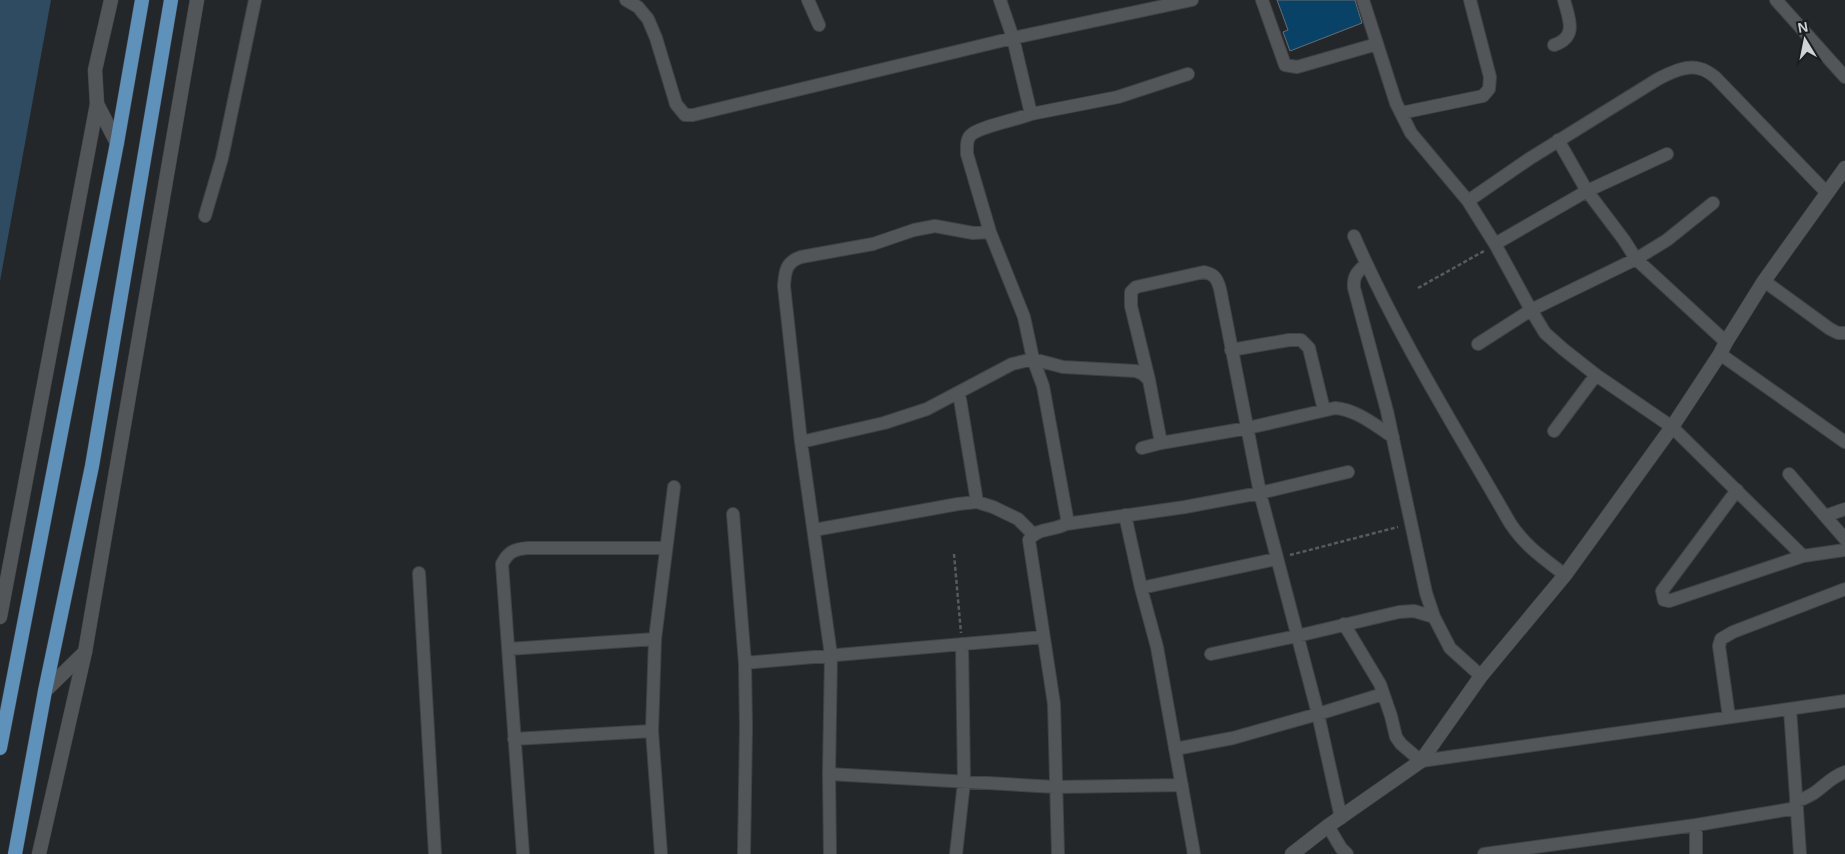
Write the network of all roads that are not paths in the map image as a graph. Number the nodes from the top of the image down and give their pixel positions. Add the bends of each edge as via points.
1 (111, 0) edge
2 (142, 0) edge
3 (171, 0) edge
4 (197, 0) edge
5 (254, 0) edge
6 (626, 0) edge
7 (808, 0) edge
8 (1000, 0) edge
9 (1192, 0) edge
10 (1262, 0) edge
11 (1364, 0) edge
12 (1470, 0) edge
13 (1564, 0) edge
14 (1776, 0) edge
15 (819, 25) dead end
16 (1013, 38) junction
17 (1377, 44) junction
18 (1554, 46) dead end
19 (1188, 74) dead end
20 (1845, 77) edge
21 (98, 104) junction
22 (1401, 113) junction
23 (1031, 114) junction
24 (1558, 140) junction
25 (117, 143) junction
26 (1667, 154) dead end
27 (1845, 168) edge
28 (1587, 191) junction
29 (1827, 193) junction
30 (1468, 201) junction
31 (1713, 203) dead end
32 (205, 216) dead end
33 (990, 232) junction
34 (1354, 236) dead end
35 (1495, 244) junction
36 (1636, 259) junction
37 (1366, 264) junction
38 (1764, 281) junction
39 (1531, 310) junction
40 (1845, 332) edge
41 (1478, 344) dead end
42 (1723, 348) junction
43 (1231, 350) junction
44 (1033, 359) junction
45 (1596, 375) junction
46 (1149, 380) junction
47 (959, 393) junction
48 (1324, 410) junction
49 (1672, 427) junction
50 (1248, 428) junction
51 (1554, 430) dead end
52 (1393, 437) junction
53 (801, 442) junction
54 (1845, 442) edge
55 (1161, 443) junction
56 (1142, 448) dead end
57 (1348, 472) dead end
58 (1789, 474) dead end
59 (674, 488) dead end
60 (1737, 490) junction
61 (1260, 493) junction
62 (977, 502) junction
63 (1845, 509) edge
64 (733, 514) dead end
65 (1125, 515) junction
66 (1825, 516) junction
67 (1066, 524) junction
68 (814, 530) junction
69 (1033, 534) junction
70 (1845, 539) edge
71 (666, 548) junction
72 (1845, 550) edge
73 (1803, 556) junction
74 (1276, 559) junction
75 (419, 573) dead end
76 (1565, 575) junction
77 (1141, 588) junction
78 (1845, 589) edge
79 (0, 617) edge
80 (1434, 618) junction
81 (1344, 624) junction
82 (1297, 636) junction
83 (1043, 637) junction
84 (655, 639) junction
85 (962, 644) junction
86 (508, 649) junction
87 (86, 652) junction
88 (1211, 654) dead end
89 (831, 655) junction
90 (745, 663) junction
91 (1481, 676) junction
92 (45, 691) junction
93 (1384, 694) junction
94 (1845, 701) edge
95 (1790, 709) junction
96 (1318, 714) junction
97 (1729, 717) junction
98 (652, 731) junction
99 (514, 739) junction
100 (0, 748) edge
101 (1175, 749) junction
102 (1421, 761) junction
103 (1845, 772) edge
104 (829, 774) junction
105 (964, 782) junction
106 (1182, 785) junction
107 (1056, 787) junction
108 (1797, 804) junction
109 (1341, 818) junction
110 (1696, 825) junction
111 (1328, 826) junction
112 (1532, 851) edge
113 (15, 854) edge
114 (39, 854) edge
115 (435, 854) edge
116 (523, 854) edge
117 (661, 854) edge
118 (744, 854) edge
119 (830, 854) edge
120 (956, 854) edge
121 (1058, 854) edge
122 (1194, 854) edge
123 (1292, 854) edge
124 (1347, 854) edge
125 (1484, 854) edge
126 (1696, 854) edge
127 (1800, 854) edge

1 - 21 street via 95,70
2 - 25 highway
3 - 92 highway via 92,466
4 - 87 street
5 - 32 street via 222,158
6 - 16 street via 638,7 648,19 676,104 685,115
7 - 15 street
8 - 16 street
9 - 16 street
10 - 17 street via 1285,66 1297,67
11 - 17 street
12 - 22 street via 1490,77 1489,89 1483,96
13 - 18 street via 1569,35 1564,42
14 - 20 street
16 - 23 street
17 - 22 street
19 - 23 street via 1118,97
21 - 25 street
21 - 79 street
22 - 30 street via 1411,133
23 - 33 street via 980,130 971,135 967,143 967,154
24 - 28 street
24 - 29 street via 1665,76 1700,68 1716,77
24 - 30 street
25 - 100 highway
26 - 28 street
27 - 29 street
28 - 35 street
28 - 36 street
29 - 38 street
30 - 35 street
31 - 36 street via 1667,240
33 - 44 street via 1024,317
33 - 53 street via 973,233 935,226 873,244 792,260 784,274 784,286
34 - 37 street
35 - 39 street
36 - 39 street
36 - 42 street
37 - 52 street via 1353,279 1354,288
37 - 76 street via 1510,523 1531,549
38 - 40 street via 1830,329
38 - 42 street
39 - 41 street
39 - 45 street via 1545,333
42 - 49 street
42 - 54 street
43 - 46 street via 1220,288 1212,274 1204,272 1136,287 1130,299
43 - 48 street via 1302,340 1309,348
43 - 50 street
44 - 46 street via 1062,367 1136,371
44 - 47 street via 1012,364
44 - 67 street via 1044,396
45 - 49 street
45 - 51 street
46 - 55 street
47 - 53 street via 927,409 884,423
47 - 62 street
48 - 50 street
48 - 52 street via 1347,409
49 - 60 street
49 - 76 street
50 - 55 street
50 - 61 street
52 - 80 street
53 - 68 street
55 - 56 street
57 - 61 street
58 - 66 street
59 - 71 street
60 - 73 street
60 - 73 street via 1662,591 1664,600
61 - 65 street
61 - 74 street
62 - 68 street
62 - 69 street via 1018,519
63 - 66 street
64 - 90 street
65 - 67 street
65 - 77 street
66 - 70 street
67 - 69 street
68 - 89 street
69 - 83 street via 1029,546
71 - 84 street
71 - 86 street via 515,549 506,555 502,564
72 - 73 street
74 - 77 street
74 - 82 street
75 - 115 street
76 - 91 street
77 - 101 street via 1157,647
78 - 97 street via 1721,639 1719,646
80 - 81 street via 1414,612 1399,612
80 - 91 street via 1450,648
81 - 82 street
81 - 93 street
82 - 88 street
82 - 96 street
83 - 85 street
83 - 107 street via 1054,704
84 - 86 street
84 - 98 street
85 - 89 street
85 - 105 street
86 - 99 street
87 - 92 street
87 - 114 street
89 - 90 street
89 - 104 street
90 - 118 street
91 - 102 street
92 - 113 highway
93 - 96 street
93 - 102 street via 1396,737
94 - 95 street
95 - 97 street
95 - 108 street
96 - 101 street via 1233,738
96 - 109 street
97 - 102 street
98 - 99 street
98 - 117 street
99 - 116 street
101 - 106 street
102 - 109 street
103 - 108 street
104 - 105 street
104 - 119 street
105 - 107 street
105 - 120 street
106 - 107 street
106 - 122 street
107 - 121 street
108 - 110 street
108 - 127 street
109 - 111 street
110 - 112 street
110 - 126 street
111 - 123 street
111 - 124 street
112 - 125 street

